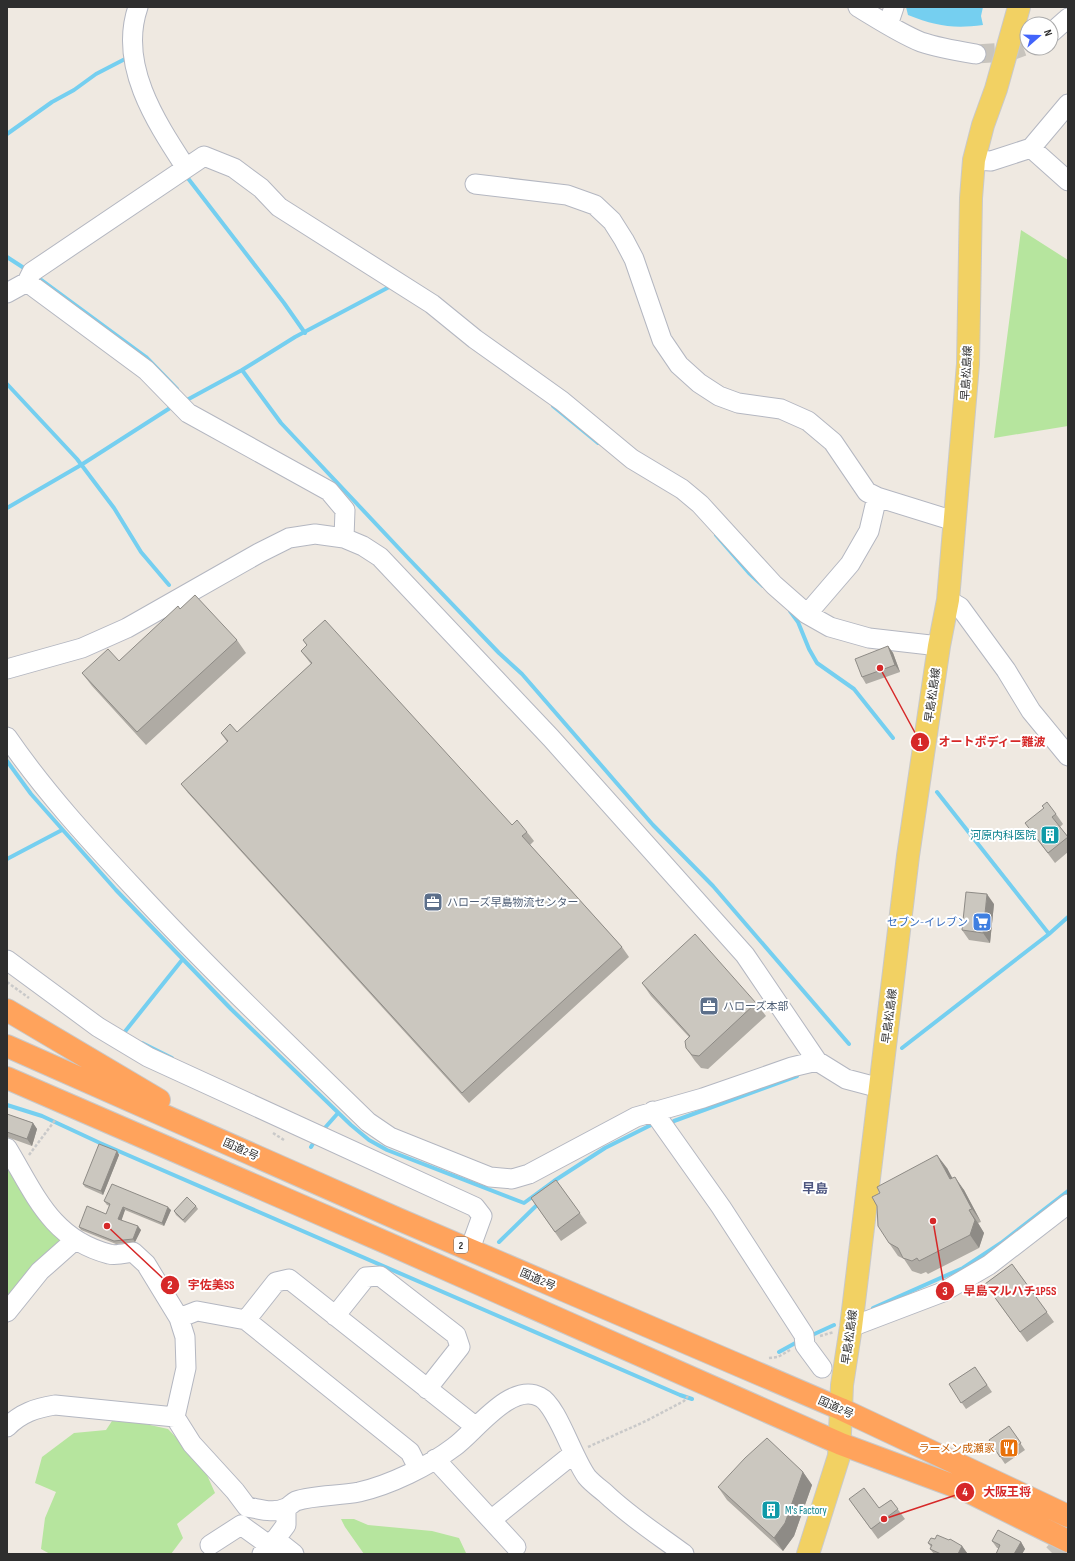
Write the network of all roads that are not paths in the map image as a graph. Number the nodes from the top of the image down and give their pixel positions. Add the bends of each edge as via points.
1 (138, 7) edge
2 (858, 7) edge
3 (894, 7) edge
4 (1019, 7) edge
5 (1068, 18) edge
6 (888, 25) junction
7 (1059, 25) edge
8 (976, 54) tunnel mouth
9 (1068, 104) edge
10 (1031, 148) junction
11 (974, 160) junction
12 (186, 168) junction
13 (1068, 181) edge
14 (475, 184) dead end
15 (29, 277) junction
16 (7, 293) edge
17 (877, 497) junction
18 (954, 521) junction
19 (344, 538) junction
20 (948, 600) junction
21 (807, 614) junction
22 (939, 646) junction
23 (7, 669) edge
24 (7, 737) edge
25 (1068, 756) edge
26 (7, 960) edge
27 (7, 1010) edge
28 (7, 1046) edge
29 (817, 1061) junction
30 (7, 1078) edge
31 (880, 1088) junction
32 (653, 1111) junction
33 (7, 1148) edge
34 (1068, 1204) edge
35 (398, 1219) junction
36 (75, 1240) junction
37 (470, 1249) junction
38 (7, 1312) edge
39 (335, 1316) junction
40 (179, 1318) junction
41 (246, 1320) junction
42 (851, 1327) junction
43 (822, 1368) dead end
44 (427, 1388) junction
45 (841, 1409) junction
46 (175, 1418) junction
47 (7, 1427) edge
48 (476, 1427) junction
49 (841, 1444) junction
50 (573, 1454) junction
51 (436, 1459) junction
52 (418, 1468) junction
53 (286, 1508) junction
54 (1068, 1516) edge
55 (491, 1520) junction
56 (1068, 1541) edge
57 (210, 1545) dead end
58 (269, 1546) edge
59 (516, 1547) dead end
60 (294, 1554) edge
61 (684, 1554) edge
62 (808, 1554) edge

1 - 12 street via 132,39 134,64 154,116
2 - 6 street
3 - 6 street
4 - 11 main road, 早島松島線
5 - 7 street
6 - 8 street via 921,41
9 - 10 street
10 - 11 street via 991,161
10 - 13 street
11 - 18 main road, 早島松島線 via 968,364
12 - 15 street
12 - 21 street via 204,156 234,168 261,188 279,206 432,304 475,339 562,401 632,459 682,489 700,504 774,585
14 - 17 street via 567,195 596,205 612,221 624,240 634,260 662,340 678,365 719,396 738,403 781,409 808,421 833,442 867,492
15 - 16 street
15 - 19 street via 146,370 188,413 329,491 345,510
17 - 18 street
17 - 21 street via 869,531 850,564
18 - 20 main road, 早島松島線
19 - 23 street via 315,534 289,538 127,628 82,648
19 - 29 street via 380,557 551,738 745,955
20 - 22 main road, 早島松島線
20 - 25 street via 960,607 1006,670 1031,711
21 - 22 street via 830,627 869,638
22 - 31 main road, 早島松島線 via 908,856
24 - 32 street via 31,772 75,825 196,955 368,1122 390,1137 490,1177 512,1179 529,1174 636,1117
26 - 37 street via 98,1027 148,1056 475,1207 482,1216
27 - 35 highway via 160,1100 324,1179
28 - 35 highway, 国道2号 / 2
29 - 31 street via 846,1078
29 - 32 street via 792,1067 703,1098
30 - 49 highway via 387,1242
31 - 42 main road, 早島松島線
32 - 43 street via 721,1207
33 - 36 street via 42,1208 55,1224
34 - 42 street via 989,1265 943,1292
35 - 37 highway, 国道2号 / 2
36 - 38 street via 40,1271
36 - 40 street via 110,1254 133,1252 146,1264
37 - 45 highway, 国道2号 / 2
39 - 41 street via 289,1279 276,1282
39 - 44 street
39 - 44 street via 366,1277 380,1276 456,1335 460,1347
40 - 41 street via 197,1311
40 - 46 street via 185,1337 186,1368
41 - 52 street via 410,1452
42 - 45 main road, 早島松島線
44 - 48 street
45 - 49 main road, 早島松島線
45 - 54 highway, 国道2号 / 2
46 - 47 street via 55,1405 25,1413
46 - 53 street via 192,1444 248,1507 272,1511
48 - 50 street via 513,1397 532,1394 541,1397 553,1410
48 - 51 street via 453,1448
49 - 56 highway via 965,1490
49 - 62 main road, 早島松島線
50 - 55 street
50 - 61 street via 588,1477 621,1508
51 - 52 street
51 - 55 street
52 - 53 street via 381,1486 296,1501
53 - 58 street via 286,1525
55 - 59 street
57 - 58 street via 241,1525
58 - 60 street

